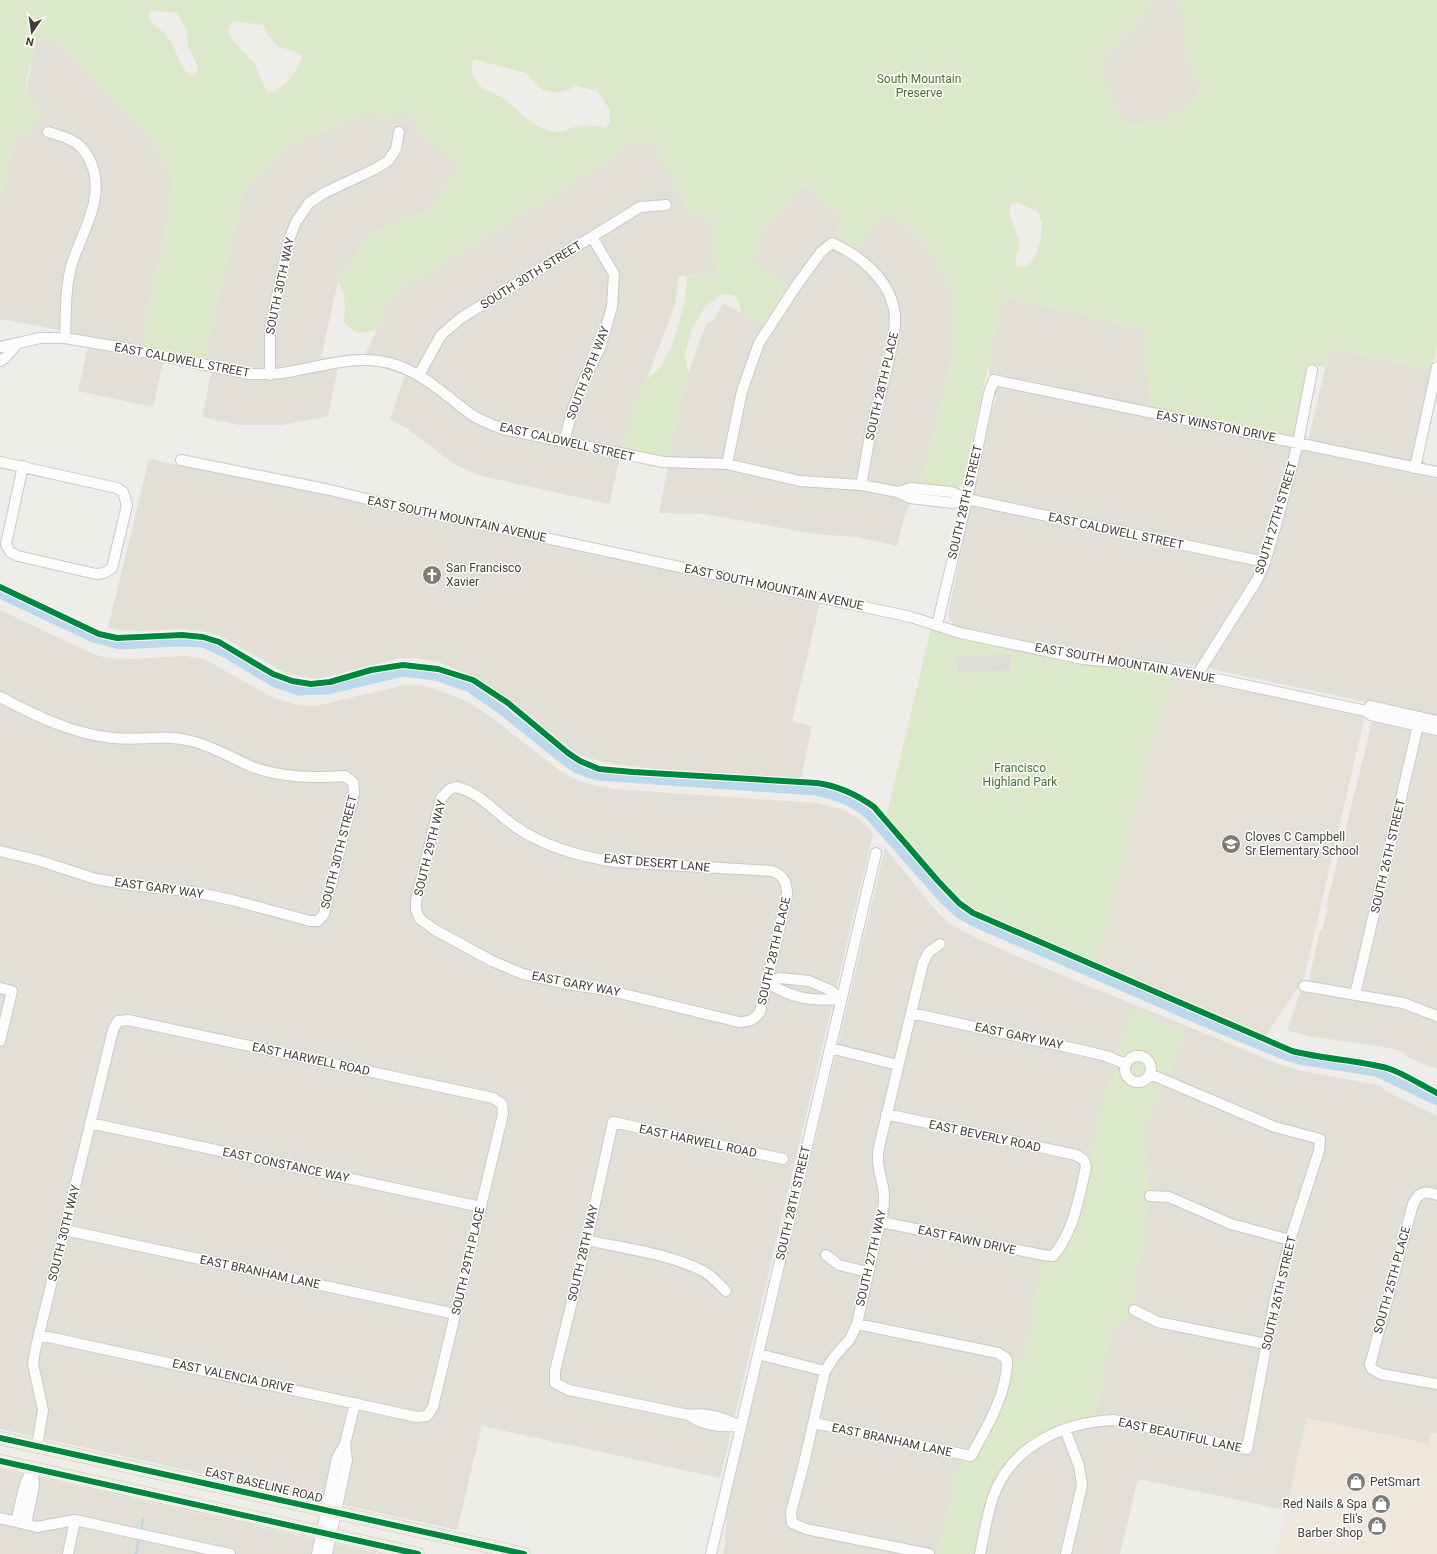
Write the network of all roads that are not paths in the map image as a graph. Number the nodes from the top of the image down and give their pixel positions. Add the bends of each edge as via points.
1 (48, 132) dead end
2 (399, 132) dead end
3 (666, 205) dead end
4 (592, 237) junction
5 (65, 338) junction
6 (17, 344) junction
7 (0, 347) edge
8 (0, 361) edge
9 (1437, 367) edge
10 (1312, 370) dead end
11 (270, 375) junction
12 (418, 375) junction
13 (994, 380) joint
14 (564, 442) junction
15 (1298, 443) junction
16 (181, 460) dead end
17 (0, 462) edge
18 (727, 464) junction
19 (22, 466) junction
20 (1415, 468) junction
21 (1437, 472) edge
22 (861, 485) junction
23 (967, 499) junction
24 (1265, 562) junction
25 (937, 625) junction
26 (1197, 675) junction
27 (0, 697) edge
28 (1437, 720) edge
29 (1419, 721) junction
30 (1437, 730) edge
31 (450, 789) joint
32 (0, 850) edge
33 (876, 853) dead end
34 (785, 880) joint
35 (416, 910) joint
36 (318, 921) joint
37 (940, 944) dead end
38 (806, 981) junction
39 (767, 982) junction
40 (1304, 986) dead end
41 (0, 988) edge
42 (1355, 995) junction
43 (803, 999) junction
44 (841, 999) junction
45 (911, 1013) junction
46 (1437, 1016) edge
47 (752, 1020) joint
48 (118, 1021) joint
49 (0, 1040) edge
50 (830, 1048) junction
51 (1126, 1064) junction
52 (898, 1065) junction
53 (1150, 1074) junction
54 (502, 1104) joint
55 (886, 1114) junction
56 (613, 1122) joint
57 (90, 1123) junction
58 (783, 1159) dead end
59 (1150, 1196) dead end
60 (1437, 1196) edge
61 (481, 1207) junction
62 (881, 1222) junction
63 (65, 1230) junction
64 (587, 1240) junction
65 (1290, 1240) junction
66 (826, 1255) dead end
67 (1053, 1256) joint
68 (868, 1272) junction
69 (726, 1291) dead end
70 (1134, 1310) dead end
71 (455, 1314) junction
72 (857, 1324) junction
73 (39, 1335) junction
74 (1266, 1344) junction
75 (758, 1354) junction
76 (826, 1371) junction
77 (1437, 1384) edge
78 (355, 1403) junction
79 (427, 1416) joint
80 (814, 1423) junction
81 (741, 1426) junction
82 (1065, 1428) junction
83 (0, 1438) edge
84 (37, 1446) junction
85 (1248, 1449) joint
86 (0, 1461) edge
87 (32, 1468) junction
88 (330, 1511) junction
89 (0, 1518) edge
90 (75, 1520) junction
91 (21, 1523) junction
92 (326, 1533) junction
93 (203, 1551) edge
94 (68, 1554) edge
95 (230, 1554) edge
96 (317, 1554) edge
97 (327, 1554) edge
98 (418, 1554) edge
99 (524, 1554) edge
100 (711, 1554) edge
101 (929, 1554) edge
102 (980, 1554) edge
103 (1066, 1554) edge

1 - 5 street via 67,137 80,146 87,154 96,178 91,214 71,268
2 - 11 street, SOUTH 30TH WAY via 396,149 388,160 375,169 324,193 310,203 296,222 290,237 270,328
3 - 4 street, SOUTH 30TH STREET via 640,207
4 - 12 street, SOUTH 30TH STREET via 460,318 441,334
4 - 14 street, SOUTH 29TH WAY via 614,274 612,307 600,348 573,408
5 - 6 street, EAST CALDWELL STREET via 40,338
5 - 11 street, EAST CALDWELL STREET via 249,374
6 - 7 street, EAST CALDWELL STREET
6 - 8 street
9 - 20 street
10 - 15 street, SOUTH 27TH STREET
11 - 12 street, EAST CALDWELL STREET via 336,362 372,360 396,365
12 - 14 street, EAST CALDWELL STREET via 483,421 503,429
13 - 15 street, EAST WINSTON DRIVE
13 - 23 street, SOUTH 28TH STREET
14 - 18 street, EAST CALDWELL STREET via 663,462
15 - 20 street, EAST WINSTON DRIVE
15 - 24 street, SOUTH 27TH STREET
16 - 25 street, EAST SOUTH MOUNTAIN AVENUE via 903,615
17 - 19 street
18 - 22 street, EAST CALDWELL STREET via 800,481
18 - 22 street, SOUTH 28TH PLACE via 742,391 760,343 820,252 832,243 871,269 888,292 894,310 895,330
19 - 19 street via 117,488 123,492 127,504 112,568 96,574 10,552 6,544
20 - 21 street, EAST WINSTON DRIVE
22 - 23 street, EAST CALDWELL STREET via 898,492 910,488 920,494 953,503
23 - 24 street, EAST CALDWELL STREET
23 - 25 street, SOUTH 28TH STREET
24 - 26 street, SOUTH 27TH STREET via 1257,580
25 - 26 street, EAST SOUTH MOUNTAIN AVENUE via 960,633 1083,659 1138,664
26 - 29 street, EAST SOUTH MOUNTAIN AVENUE via 1366,711 1371,715
27 - 36 street, SOUTH 30TH STREET via 48,720 91,735 128,739 170,737 192,741 251,766 287,776 345,776 353,782 354,793 324,914
28 - 29 street, EAST SOUTH MOUNTAIN AVENUE
29 - 30 street, EAST SOUTH MOUNTAIN AVENUE
29 - 42 street, SOUTH 26TH STREET
31 - 34 street, EAST DESERT LANE via 463,788 517,828 553,847 616,862 772,871 780,874
31 - 35 street, SOUTH 29TH WAY via 441,798 438,808
32 - 36 street, EAST GARY WAY via 96,879 194,892
33 - 44 street, SOUTH 28TH STREET
34 - 39 street, SOUTH 28TH PLACE via 787,895
35 - 47 street, EAST GARY WAY via 420,919 434,930 492,961 524,974 607,990 739,1022
37 - 45 street, SOUTH 27TH WAY via 929,952 923,963
38 - 39 street via 780,978
38 - 43 street
38 - 44 street via 830,990
39 - 43 street via 780,991
39 - 47 street, SOUTH 28TH PLACE via 760,1012
40 - 42 street
41 - 49 street via 12,990
42 - 46 street via 1403,1003
43 - 44 street
44 - 50 street, SOUTH 28TH STREET
45 - 51 street, EAST GARY WAY via 1081,1050
45 - 52 street, SOUTH 27TH WAY
48 - 54 street, EAST HARWELL ROAD via 128,1020 493,1098
48 - 57 street, SOUTH 30TH WAY via 113,1030
50 - 52 street
50 - 75 street, SOUTH 28TH STREET
51 - 53 street via 1132,1058 1144,1058 1150,1064
51 - 53 street via 1125,1072 1132,1081 1143,1081
52 - 55 street, SOUTH 27TH WAY
53 - 65 street, SOUTH 26TH STREET via 1275,1127 1320,1139 1319,1151
54 - 61 street, SOUTH 29TH PLACE
55 - 62 street, SOUTH 27TH WAY via 877,1156 884,1198
55 - 67 street, EAST BEVERLY ROAD via 1076,1155 1084,1160 1086,1167 1075,1217
56 - 58 street, EAST HARWELL ROAD
56 - 64 street, SOUTH 28TH WAY
57 - 61 street, EAST CONSTANCE WAY
57 - 63 street, SOUTH 30TH WAY
59 - 65 street via 1169,1197 1231,1224
60 - 77 street, SOUTH 25TH PLACE via 1426,1192 1416,1197 1413,1204 1370,1365 1381,1374
61 - 71 street, SOUTH 29TH PLACE
62 - 67 street, EAST FAWN DRIVE
62 - 68 street, SOUTH 27TH WAY
63 - 71 street, EAST BRANHAM LANE
63 - 73 street, SOUTH 30TH WAY
64 - 69 street via 687,1264 704,1272
64 - 81 street, SOUTH 28TH WAY via 555,1371 555,1383 569,1390 688,1414 701,1413 725,1418
65 - 74 street, SOUTH 26TH STREET
66 - 68 street via 839,1265
68 - 72 street, SOUTH 27TH WAY
70 - 74 street via 1158,1322
71 - 79 street, SOUTH 29TH PLACE via 433,1407
72 - 76 street, SOUTH 27TH WAY via 850,1339
72 - 80 street, EAST BRANHAM LANE via 998,1353 1006,1359 1007,1367 993,1416 971,1456
73 - 78 street, EAST VALENCIA DRIVE
73 - 84 street, SOUTH 30TH WAY via 33,1364 43,1410
74 - 85 street, SOUTH 26TH STREET
75 - 76 street
75 - 81 street, SOUTH 28TH STREET
76 - 80 street, SOUTH 27TH WAY
78 - 79 street, EAST VALENCIA DRIVE via 417,1417
78 - 88 street via 345,1444 347,1460 339,1471
80 - 101 street, SOUTH 27TH WAY via 791,1512 792,1523 806,1529
81 - 100 street, SOUTH 28TH STREET
82 - 85 street, EAST BEAUTIFUL LANE via 1095,1421 1114,1420
82 - 102 street via 1047,1435 1030,1447 1004,1473 992,1498
82 - 103 street via 1079,1466 1082,1485
83 - 84 main road, EAST BASELINE ROAD
84 - 87 main road
84 - 88 main road, EAST BASELINE ROAD
86 - 87 main road
87 - 91 street via 34,1486 26,1502
87 - 92 main road
88 - 92 street
88 - 99 main road, EAST BASELINE ROAD
89 - 91 street
90 - 91 street via 37,1527
90 - 93 street
90 - 94 street
92 - 96 street
92 - 97 street
92 - 98 main road
93 - 95 street

